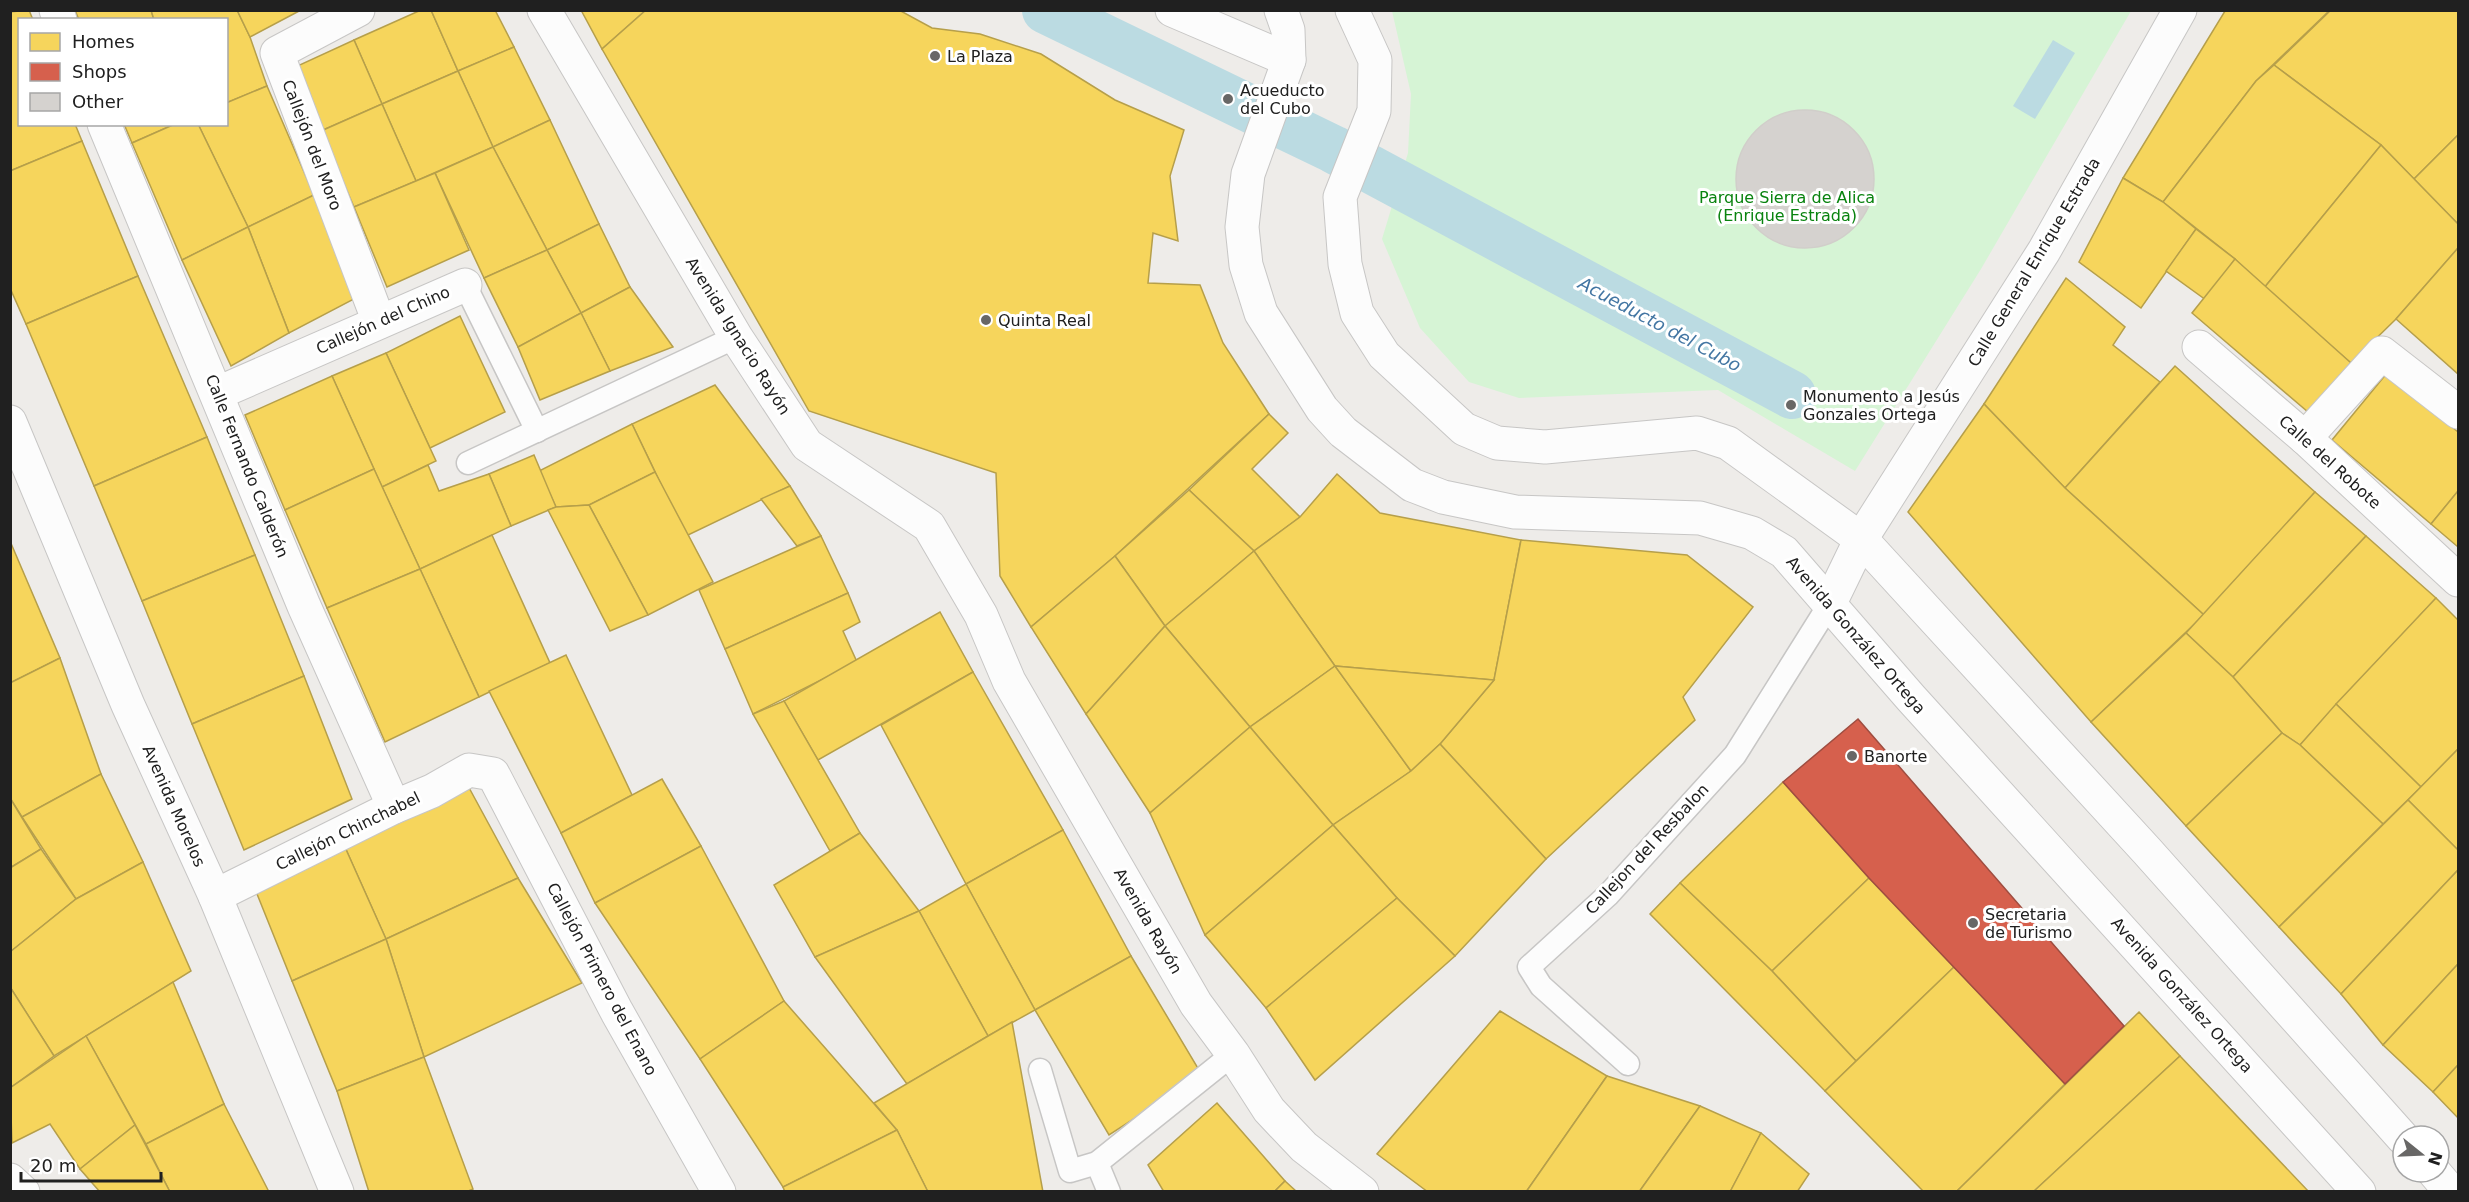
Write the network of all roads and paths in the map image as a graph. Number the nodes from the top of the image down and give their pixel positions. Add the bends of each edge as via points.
1 (358, 10) edge
2 (544, 10) edge
3 (1172, 10) edge
4 (1281, 10) edge
5 (1352, 10) edge
6 (2180, 10) edge
7 (1289, 60) junction
8 (105, 126) edge
9 (465, 285) joint
10 (379, 322) junction
11 (736, 337) junction
12 (2199, 347) dead end
13 (218, 393) junction
14 (2458, 412) edge
15 (10, 422) edge
16 (537, 431) junction
17 (2305, 438) junction
18 (468, 463) dead end
19 (1860, 539) junction
20 (2458, 580) edge
21 (1829, 605) junction
22 (981, 615) joint
23 (483, 772) joint
24 (394, 807) junction
25 (214, 896) junction
26 (1233, 1054) junction
27 (1628, 1064) dead end
28 (1040, 1070) dead end
29 (2391, 1125) edge
30 (1097, 1163) junction
31 (10, 1180) edge
32 (22, 1191) edge
33 (337, 1191) edge
34 (719, 1191) edge
35 (1109, 1191) edge
36 (1362, 1191) edge
37 (2359, 1191) edge

1 - 10 street, Callejón del Moro via 277,53
2 - 11 street, Avenida Ignacio Rayón
3 - 7 street
4 - 7 street, Avenida González Ortega via 1288,30
5 - 19 street via 1375,60 1374,111 1340,197 1345,264 1357,313 1384,355 1464,429 1497,443 1545,447 1697,433 1728,443
6 - 19 street, Calle General Enrique Estrada via 2044,251
7 - 21 street, Avenida González Ortega via 1248,174 1242,227 1246,265 1261,313 1322,409 1343,432 1412,485 1443,496 1515,512 1700,518 1752,533 1784,552
8 - 13 street, Calle Fernando Calderón
9 - 10 street, Callejón del Chino
9 - 16 lane, Callejón del Chino
10 - 13 street, Callejón del Chino
11 - 16 lane
11 - 22 street, Avenida Ignacio Rayón via 807,445 929,526
12 - 17 street, Calle del Robote
13 - 24 street, Calle Fernando Calderón via 304,606
14 - 17 street via 2382,353
15 - 25 street, Avenida Morelos via 128,705
16 - 18 lane
17 - 20 street, Calle del Robote
19 - 21 street, Calle General Enrique Estrada
19 - 29 street via 2147,851
21 - 27 lane, Callejon del Resbalon via 1735,755 1608,895 1528,967 1541,986
21 - 37 street, Avenida González Ortega
22 - 26 street, Avenida Rayón via 1015,692 1196,1004
23 - 24 street, Callejón Chinchabel via 469,770
23 - 34 street, Callejón Primero del Enano via 493,774 617,1012
24 - 25 street, Callejón Chinchabel
25 - 33 street, Avenida Morelos
26 - 30 lane
26 - 36 street, Avenida Rayón via 1276,1117 1304,1146
28 - 30 lane via 1070,1171
30 - 35 lane
31 - 32 street

